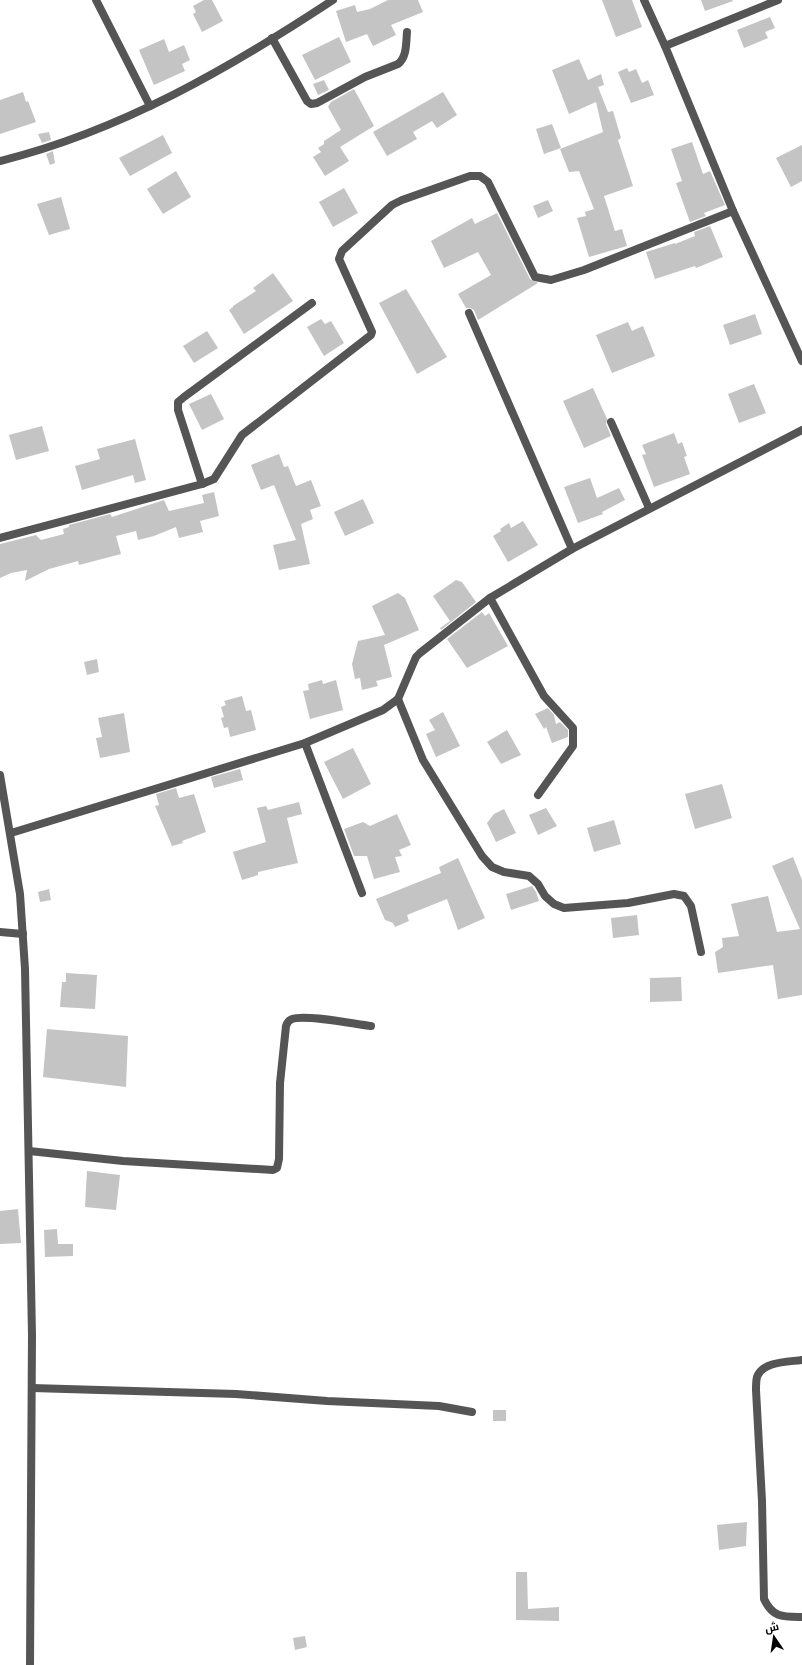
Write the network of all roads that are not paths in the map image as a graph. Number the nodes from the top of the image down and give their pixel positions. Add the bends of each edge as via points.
1 (96, 0) edge
2 (333, 0) edge
3 (644, 0) edge
4 (778, 0) edge
5 (407, 32) dead end
6 (272, 38) junction
7 (665, 46) junction
8 (150, 106) junction
9 (0, 161) edge
10 (733, 211) junction
11 (312, 303) dead end
12 (469, 313) dead end
13 (802, 360) edge
14 (611, 422) dead end
15 (802, 430) edge
16 (202, 484) junction
17 (648, 508) junction
18 (0, 538) edge
19 (572, 549) junction
20 (490, 598) junction
21 (398, 699) junction
22 (305, 743) junction
23 (0, 774) edge
24 (538, 795) dead end
25 (11, 833) junction
26 (362, 893) dead end
27 (0, 932) edge
28 (23, 934) junction
29 (701, 952) dead end
30 (371, 1026) dead end
31 (29, 1151) junction
32 (802, 1360) edge
33 (32, 1388) junction
34 (472, 1412) dead end
35 (802, 1617) edge
36 (30, 1665) edge

1 - 8 street
2 - 6 street
3 - 7 street
4 - 7 street
5 - 6 street via 403,60 398,64 365,77 317,104 307,101
6 - 8 street via 208,78
7 - 10 street
8 - 9 street via 95,130 29,154
10 - 13 street
10 - 16 street via 584,270 551,280 535,277 488,182 480,176 453,181 392,205 342,251 339,259 372,332 368,340 242,435 214,479
11 - 16 street via 178,402 178,410
12 - 19 street
14 - 17 street
15 - 17 street
16 - 18 street
17 - 19 street
19 - 20 street
20 - 21 street via 420,652
20 - 24 street via 544,696 573,728 573,746
21 - 22 street via 383,710
21 - 29 street via 422,760 492,868 529,876 538,884 545,896 564,908 628,903 674,894 684,896 691,906
22 - 25 street
22 - 26 street
23 - 25 street
25 - 28 street
27 - 28 street
28 - 31 street
30 - 31 street via 303,1018 288,1022 280,1082 279,1159 277,1168 273,1170
31 - 33 street
32 - 35 street via 773,1364 763,1369 757,1377 756,1390 764,1599 769,1610 782,1617
33 - 34 street via 236,1394 439,1406
33 - 36 street

